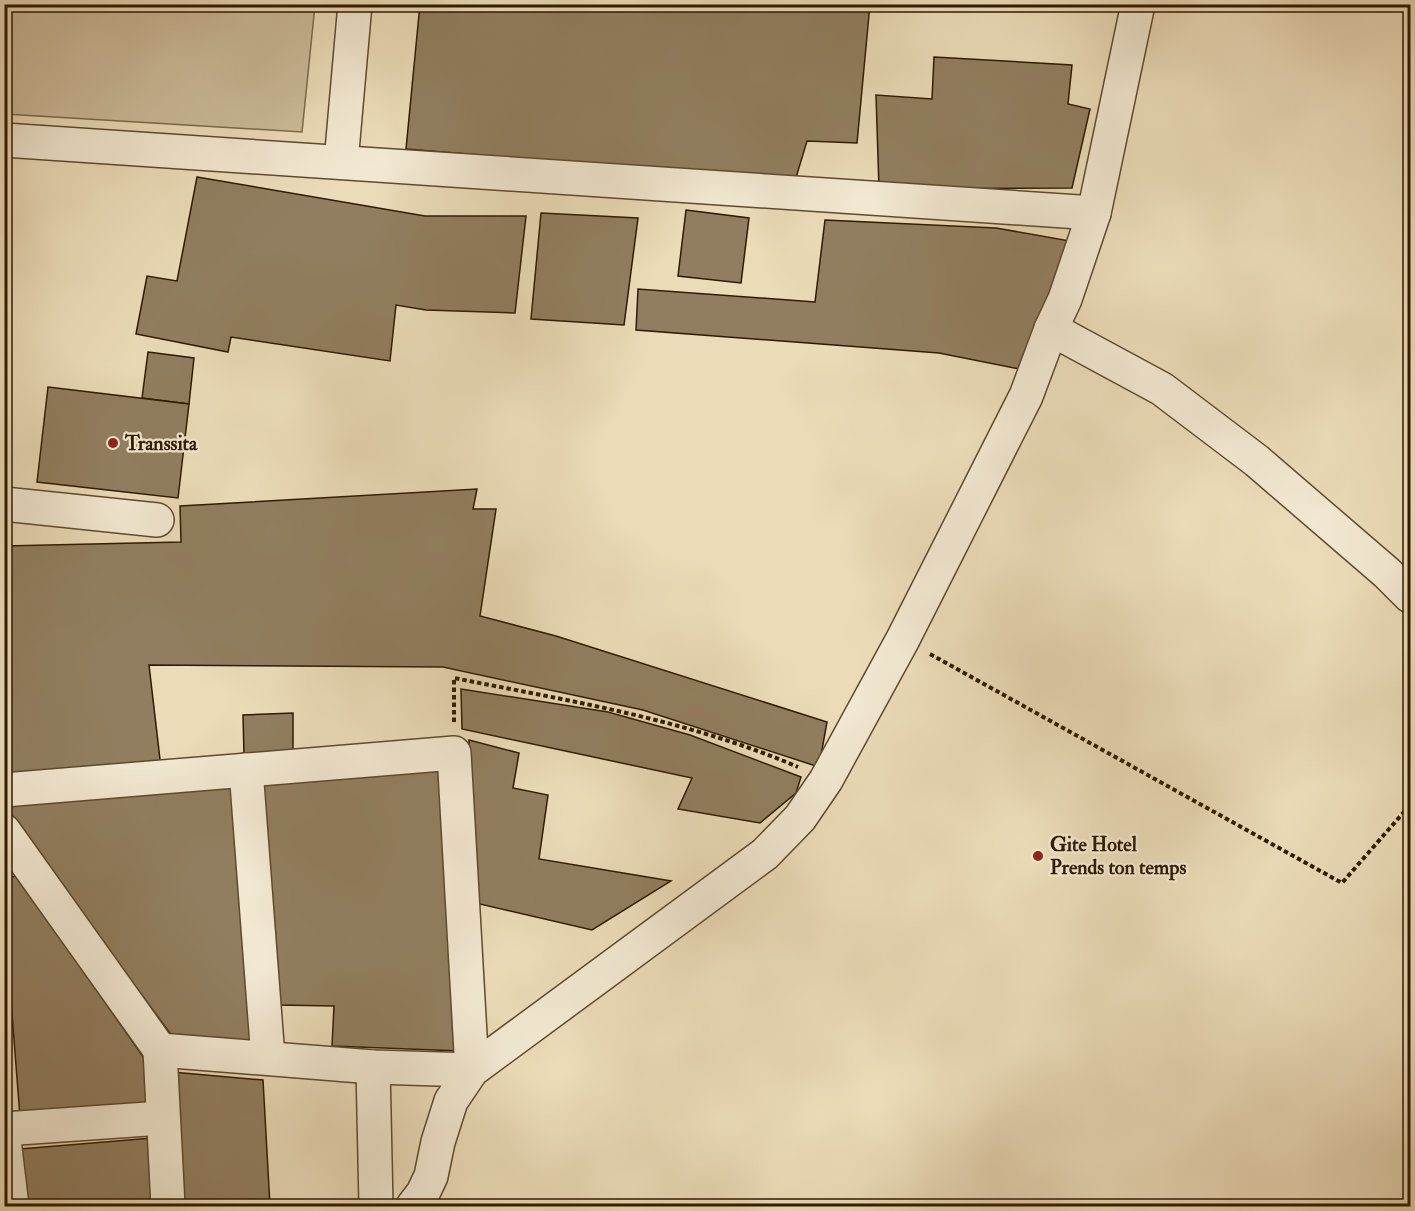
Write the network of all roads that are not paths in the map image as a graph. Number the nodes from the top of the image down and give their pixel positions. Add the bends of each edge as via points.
1 (356, 4) edge
2 (1138, 4) edge
3 (4, 140) edge
4 (341, 162) junction
5 (1094, 213) junction
6 (1051, 328) junction
7 (4, 504) edge
8 (156, 520) dead end
9 (1410, 596) edge
10 (246, 770) junction
11 (4, 790) edge
12 (4, 831) edge
13 (160, 1050) junction
14 (268, 1058) junction
15 (373, 1067) junction
16 (472, 1070) junction
17 (162, 1118) junction
18 (4, 1129) edge
19 (4, 1140) edge
20 (12, 1206) edge
21 (168, 1206) edge
22 (376, 1206) edge
23 (413, 1206) edge

1 - 4 street
2 - 5 street
3 - 4 street
4 - 5 street
5 - 6 street
6 - 9 street via 1162,389 1257,460
6 - 16 street via 1026,396 903,639 826,780 800,818 765,854
7 - 8 street
10 - 11 street
10 - 14 street
10 - 16 street via 454,753
12 - 13 street
13 - 14 street
13 - 17 street
14 - 15 street
15 - 16 street
15 - 22 street
16 - 23 street via 451,1101 431,1176
17 - 18 street
17 - 21 street
19 - 20 street

